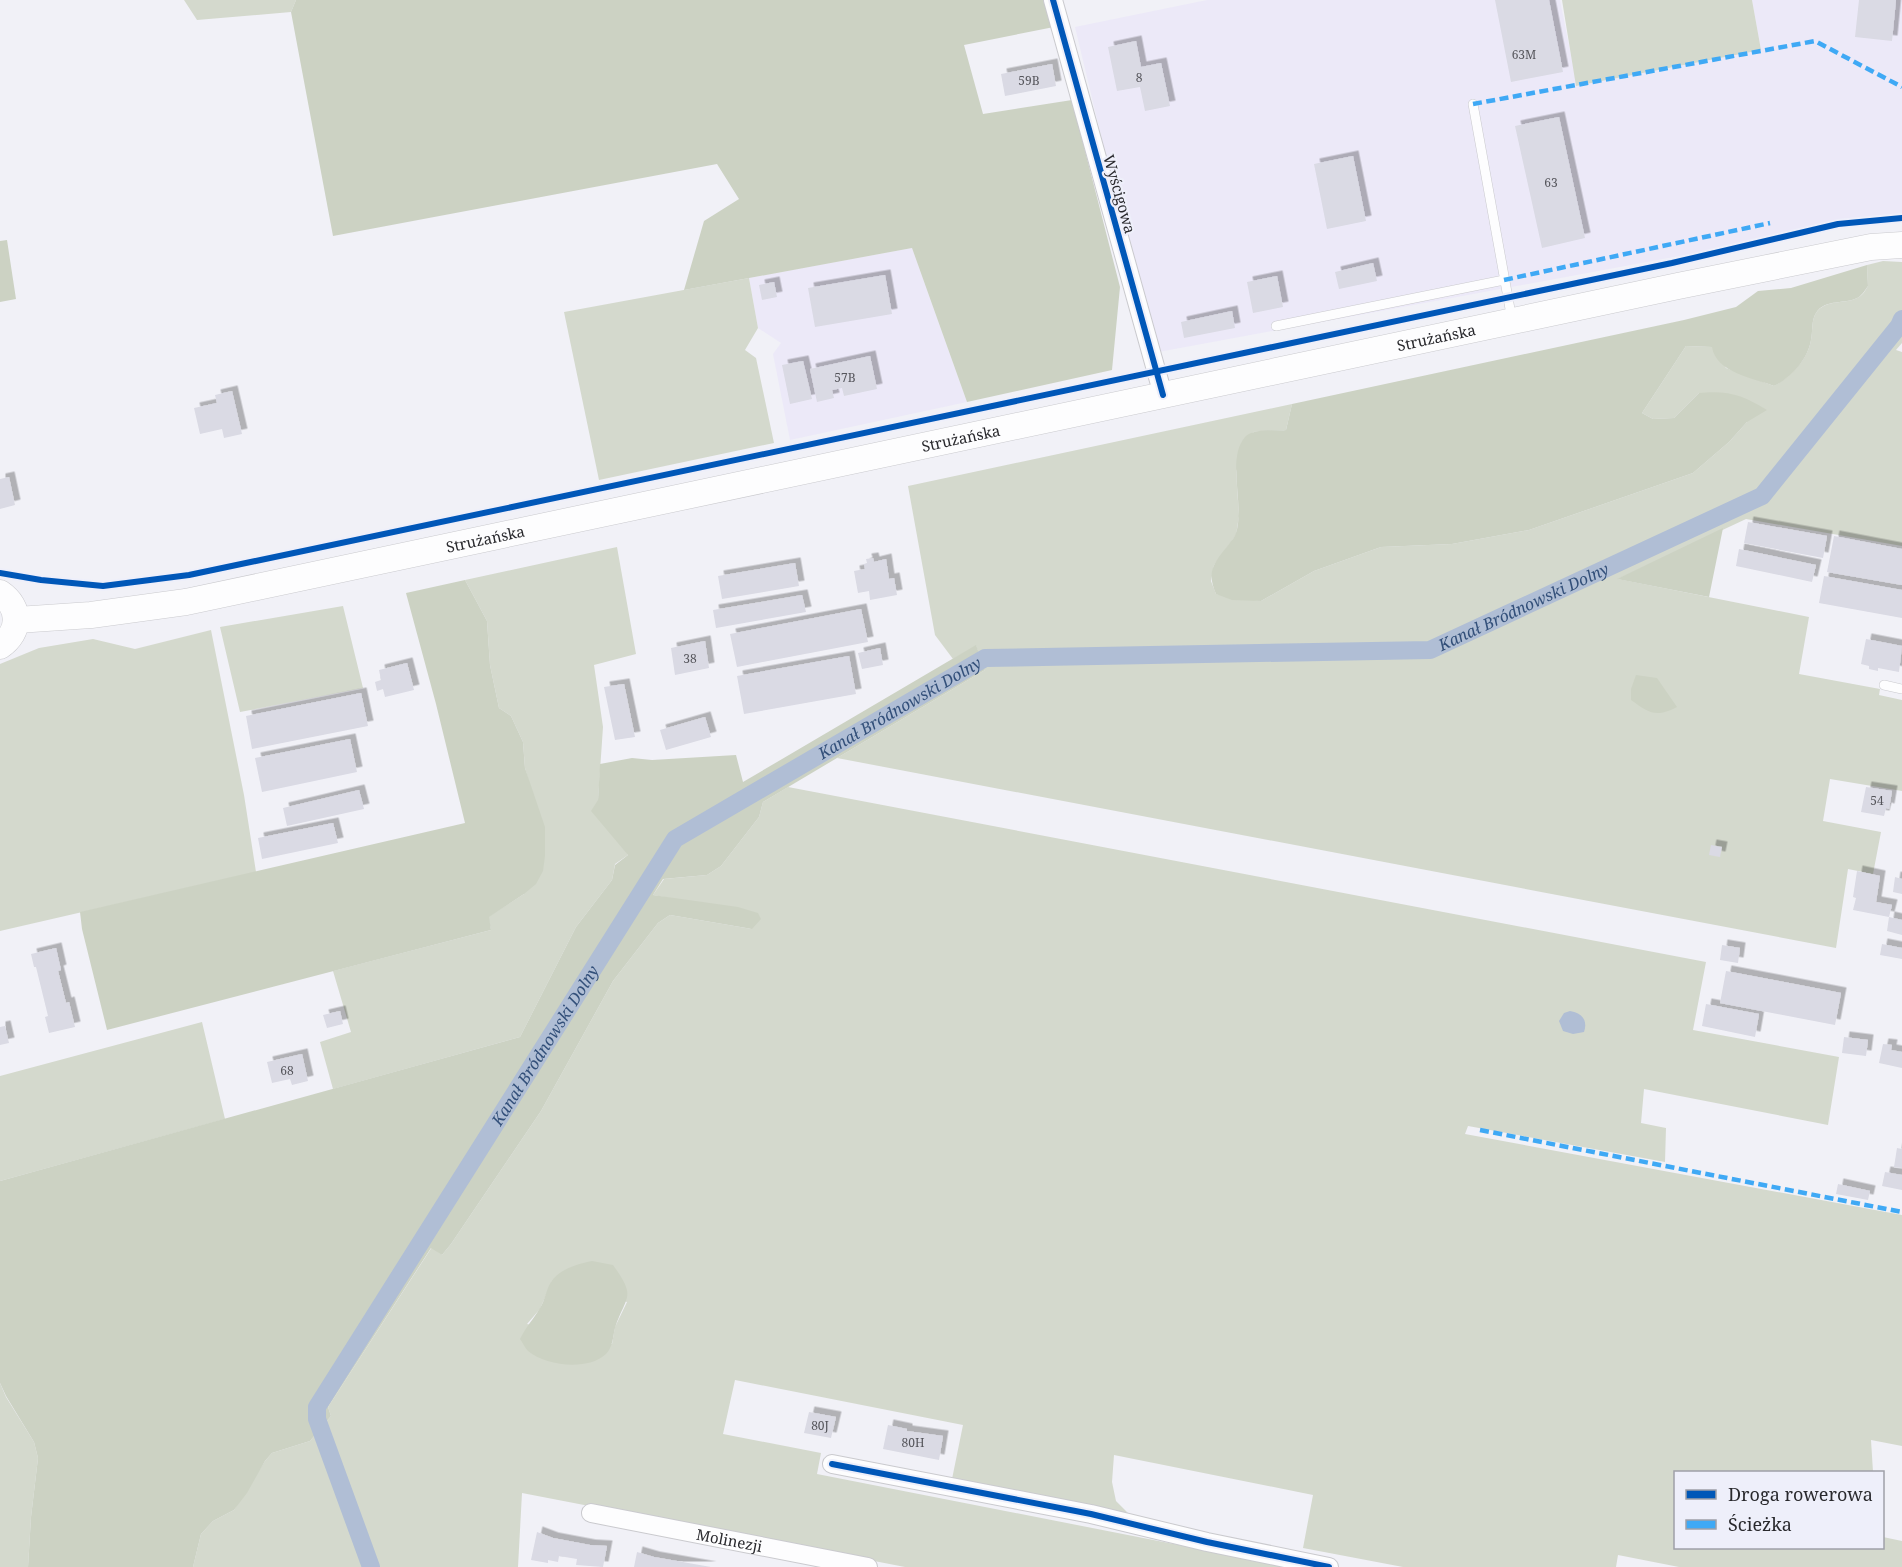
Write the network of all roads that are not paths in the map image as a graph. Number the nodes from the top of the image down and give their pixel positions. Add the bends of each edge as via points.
1 (1053, 0) edge
2 (1473, 104) dead end
3 (1902, 245) edge
4 (1504, 280) junction
5 (1512, 321) junction
6 (1276, 326) dead end
7 (1163, 394) junction
8 (0, 593) edge
9 (16, 620) junction
10 (0, 646) edge
11 (1884, 685) dead end
12 (1902, 688) edge
13 (832, 1464) dead end
14 (591, 1514) dead end
15 (868, 1567) edge
16 (1329, 1567) edge

1 - 7 street, Wyścigowa
2 - 4 lane
3 - 5 main road, Strużańska via 1871,247
4 - 5 lane
4 - 6 lane
5 - 7 main road, Strużańska
7 - 9 main road, Strużańska via 194,601
8 - 9 main road via 13,605
9 - 10 main road via 12,636
11 - 12 lane
13 - 16 street via 1091,1514
14 - 15 street, Molinezji

